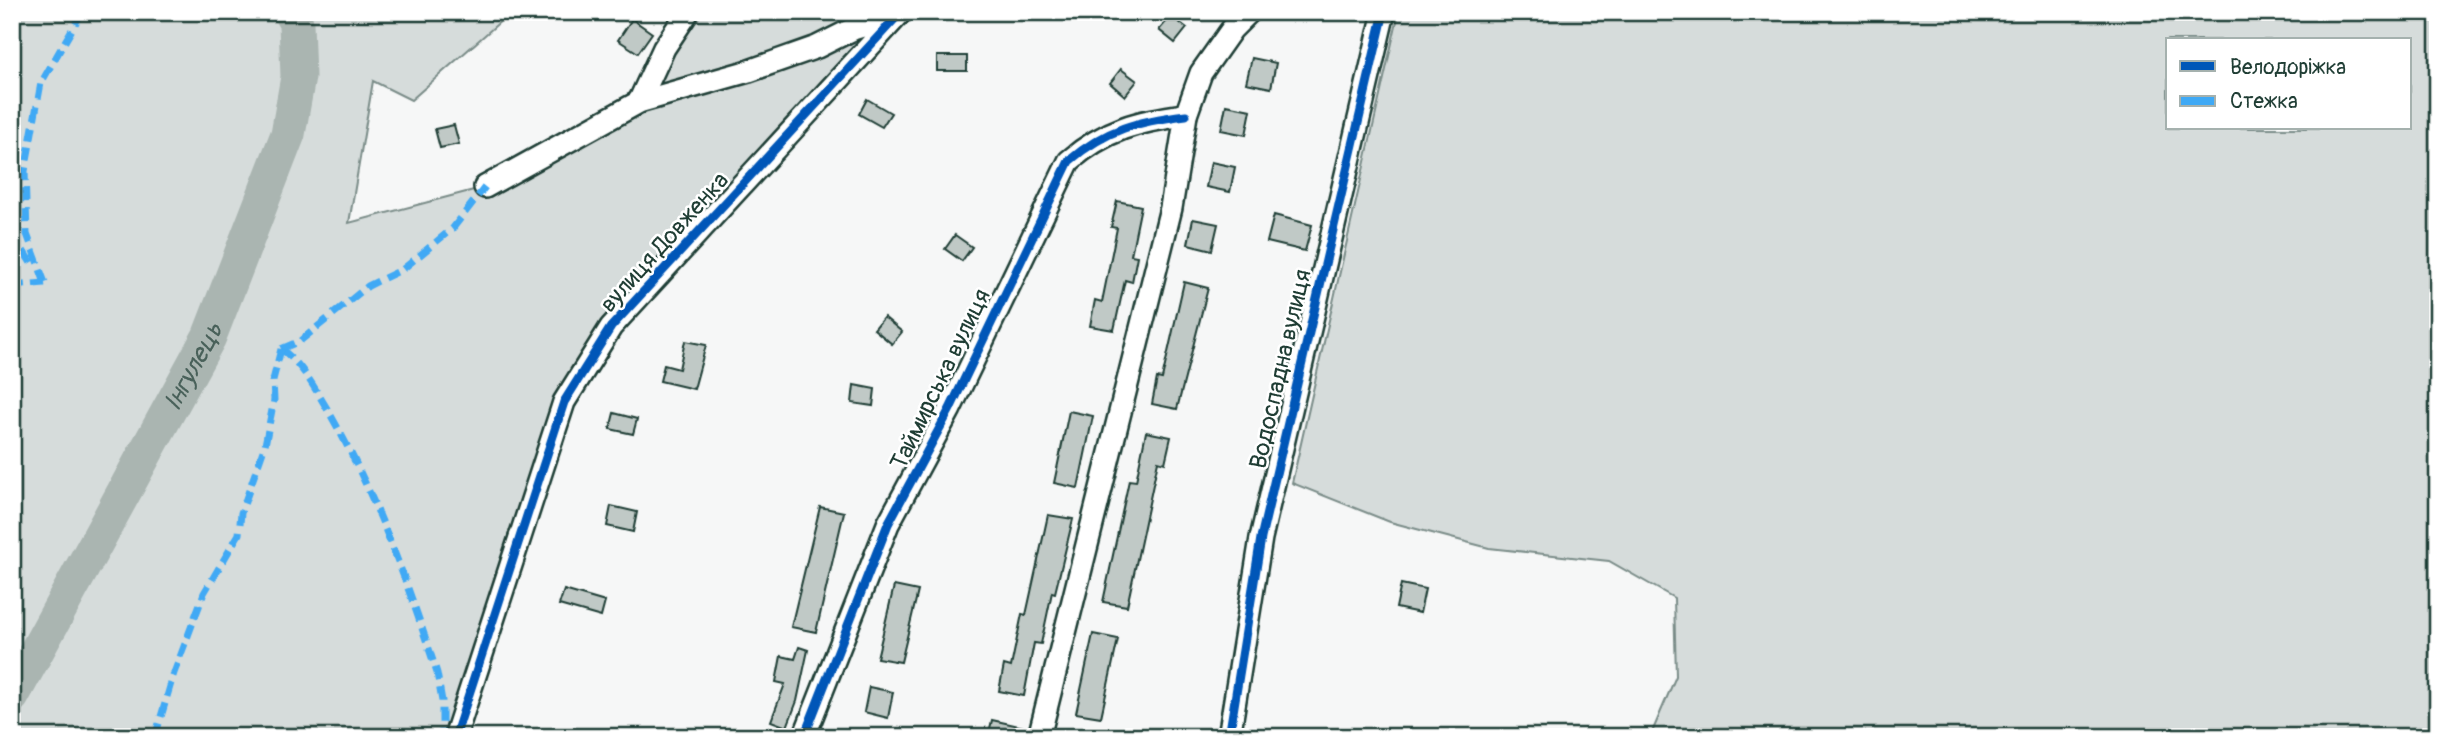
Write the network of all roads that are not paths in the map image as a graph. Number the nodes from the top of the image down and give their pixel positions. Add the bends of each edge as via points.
1 (688, 12) edge
2 (1249, 12) edge
3 (1384, 12) edge
4 (900, 14) edge
5 (639, 102) junction
6 (1186, 115) junction
7 (485, 187) dead end
8 (455, 737) edge
9 (804, 737) edge
10 (1039, 737) edge
11 (1229, 737) edge

1 - 5 street via 664,48
2 - 6 street via 1201,73
3 - 11 street, Водоспадна вулиця via 1261,538
4 - 5 street, вулиця Довженка via 749,71
4 - 8 street, вулиця Довженка via 611,327 564,402
5 - 7 street, вулиця Довженка
6 - 9 street, Таймирська вулиця via 1131,124 1093,141 1069,162 950,409 888,524
6 - 10 street via 1171,208

